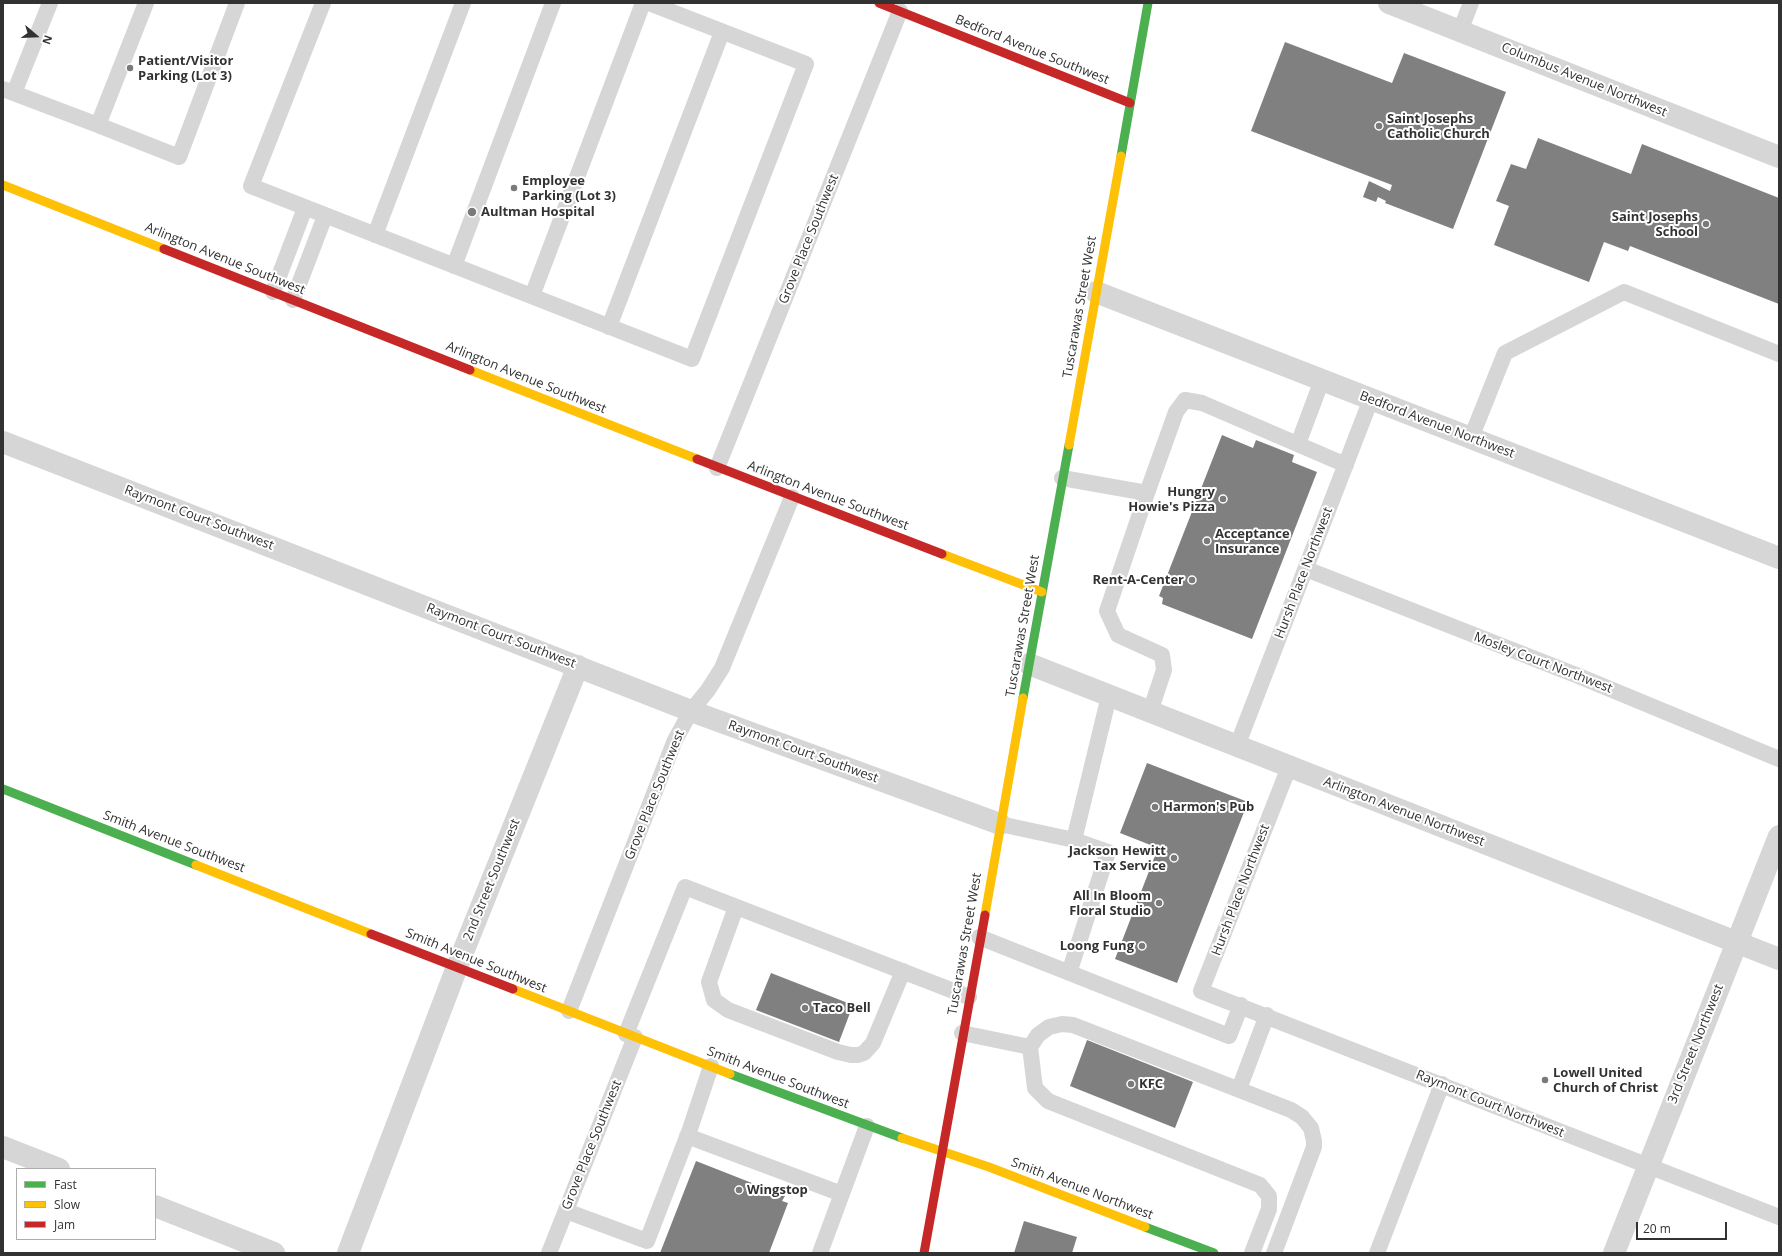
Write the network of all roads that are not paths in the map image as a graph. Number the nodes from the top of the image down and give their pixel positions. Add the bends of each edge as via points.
1 (50, 3) edge
2 (146, 3) edge
3 (237, 3) edge
4 (323, 3) edge
5 (464, 3) edge
6 (553, 3) edge
7 (642, 3) edge
8 (649, 3) edge
9 (879, 3) edge
10 (1148, 3) edge
11 (1471, 3) edge
12 (1401, 5) edge
13 (900, 11) junction
14 (1460, 31) junction
15 (722, 32) junction
16 (9, 91) edge
17 (1130, 103) junction
18 (98, 125) junction
19 (1779, 157) edge
20 (3, 185) edge
21 (305, 208) junction
22 (325, 216) junction
23 (375, 235) junction
24 (454, 266) junction
25 (273, 292) junction
26 (1096, 292) junction
27 (532, 296) junction
28 (293, 300) junction
29 (610, 326) junction
30 (1779, 354) edge
31 (1322, 380) junction
32 (1371, 399) junction
33 (1471, 438) junction
34 (3, 442) edge
35 (1298, 444) junction
36 (1346, 464) junction
37 (717, 468) junction
38 (1062, 478) junction
39 (1147, 493) junction
40 (792, 497) junction
41 (1779, 558) edge
42 (1306, 569) junction
43 (1042, 592) junction
44 (1029, 664) junction
45 (578, 666) junction
46 (1109, 696) junction
47 (691, 711) junction
48 (1150, 712) junction
49 (1237, 746) junction
50 (1779, 759) edge
51 (1289, 767) junction
52 (3, 789) edge
53 (1000, 824) junction
54 (1779, 836) edge
55 (1074, 840) junction
56 (736, 907) junction
57 (979, 937) junction
58 (1736, 942) junction
59 (1779, 959) edge
60 (457, 967) junction
61 (903, 971) junction
62 (1069, 973) junction
63 (1202, 991) joint
64 (969, 996) junction
65 (1241, 1005) junction
66 (569, 1012) junction
67 (1267, 1015) junction
68 (962, 1033) junction
69 (631, 1035) junction
70 (1030, 1047) junction
71 (711, 1066) junction
72 (1442, 1084) junction
73 (1233, 1087) junction
74 (867, 1126) junction
75 (686, 1136) junction
76 (3, 1147) edge
77 (941, 1151) junction
78 (1648, 1166) junction
79 (56, 1168) edge
80 (842, 1194) junction
81 (156, 1206) edge
82 (566, 1211) junction
83 (1779, 1217) edge
84 (274, 1253) edge
85 (348, 1253) edge
86 (549, 1253) edge
87 (820, 1253) edge
88 (924, 1253) edge
89 (1214, 1253) edge
90 (1252, 1253) edge
91 (1274, 1253) edge
92 (1377, 1253) edge
93 (1614, 1253) edge

1 - 16 lane
2 - 18 lane
3 - 18 lane via 179,157
4 - 21 lane via 251,186
5 - 23 lane
6 - 24 lane
7 - 27 lane
8 - 15 lane
9 - 13 street, Bedford Avenue Southwest
10 - 17 street, Tuscarawas Street West
11 - 14 lane
12 - 14 street, Columbus Avenue Northwest
13 - 17 street, Bedford Avenue Southwest
13 - 37 lane, Grove Place Southwest
14 - 19 street, Columbus Avenue Northwest
15 - 29 lane
15 - 29 lane via 806,64 803,72 692,358
16 - 18 lane
17 - 26 street, Tuscarawas Street West
20 - 25 street, Arlington Avenue Southwest
21 - 22 lane
21 - 25 lane
22 - 23 lane
22 - 28 lane
23 - 24 lane
24 - 27 lane
25 - 28 street, Arlington Avenue Southwest
26 - 31 street, Bedford Avenue Northwest
26 - 38 street, Tuscarawas Street West
27 - 29 lane
28 - 37 street, Arlington Avenue Southwest
30 - 33 lane via 1624,292 1505,353
31 - 32 street, Bedford Avenue Northwest
31 - 35 lane
32 - 33 street, Bedford Avenue Northwest
32 - 36 lane, Hursh Place Northwest
33 - 41 street, Bedford Avenue Northwest
34 - 45 street, Raymont Court Southwest
35 - 36 lane
35 - 39 lane via 1202,403 1185,400 1176,412
36 - 42 lane, Hursh Place Northwest
37 - 40 street, Arlington Avenue Southwest
38 - 39 lane
38 - 43 street, Tuscarawas Street West
39 - 48 lane via 1107,611 1118,635 1162,655 1164,670
40 - 43 street, Arlington Avenue Southwest
40 - 47 lane, Grove Place Southwest via 722,668
42 - 49 lane, Hursh Place Northwest
42 - 50 lane, Mosley Court Northwest via 1581,677
43 - 44 street, Tuscarawas Street West
44 - 46 street, Arlington Avenue Northwest
44 - 53 street, Tuscarawas Street West
45 - 47 street, Raymont Court Southwest
45 - 60 street, 2nd Street Southwest
46 - 48 street, Arlington Avenue Northwest
46 - 55 lane
47 - 53 street, Raymont Court Southwest
47 - 66 lane, Grove Place Southwest via 674,740
48 - 49 street, Arlington Avenue Northwest
49 - 51 street, Arlington Avenue Northwest
51 - 58 street, Arlington Avenue Northwest
51 - 63 lane, Hursh Place Northwest
52 - 60 street, Smith Avenue Southwest
53 - 55 lane
53 - 57 street, Tuscarawas Street West
54 - 58 street, 3rd Street Northwest
55 - 62 lane via 1108,852
56 - 61 lane
56 - 61 lane via 708,982 714,1000 728,1010 844,1054 858,1055 864,1053 873,1043
56 - 69 lane, Grove Place Southwest via 685,887
57 - 62 lane
57 - 64 street, Tuscarawas Street West
58 - 59 street, Arlington Avenue Northwest
58 - 78 street, 3rd Street Northwest
60 - 66 street, Smith Avenue Southwest
60 - 85 street, 2nd Street Southwest
61 - 64 lane
62 - 65 lane via 1229,1036
63 - 65 lane, Raymont Court Northwest
64 - 68 street, Tuscarawas Street West
65 - 67 lane, Raymont Court Northwest
66 - 69 street, Smith Avenue Southwest
67 - 72 lane, Raymont Court Northwest
67 - 73 lane
68 - 70 lane
68 - 77 street, Tuscarawas Street West
69 - 71 street, Smith Avenue Southwest
69 - 82 lane, Grove Place Southwest
70 - 73 lane via 1038,1035 1049,1027 1073,1025
70 - 90 lane via 1035,1088 1048,1101 1264,1188 1269,1196 1269,1209
71 - 74 street, Smith Avenue Southwest
71 - 75 lane
72 - 78 lane, Raymont Court Northwest
72 - 92 lane
73 - 91 lane via 1297,1113 1314,1134 1314,1147
74 - 77 street, Smith Avenue Southwest
74 - 80 lane
75 - 80 lane
75 - 82 lane via 647,1241
76 - 79 street
77 - 88 street, Tuscarawas Street West
77 - 89 street, Smith Avenue Northwest
78 - 83 lane, Raymont Court Northwest
78 - 93 street, 3rd Street Northwest
80 - 87 lane
81 - 84 street
82 - 86 lane, Grove Place Southwest

